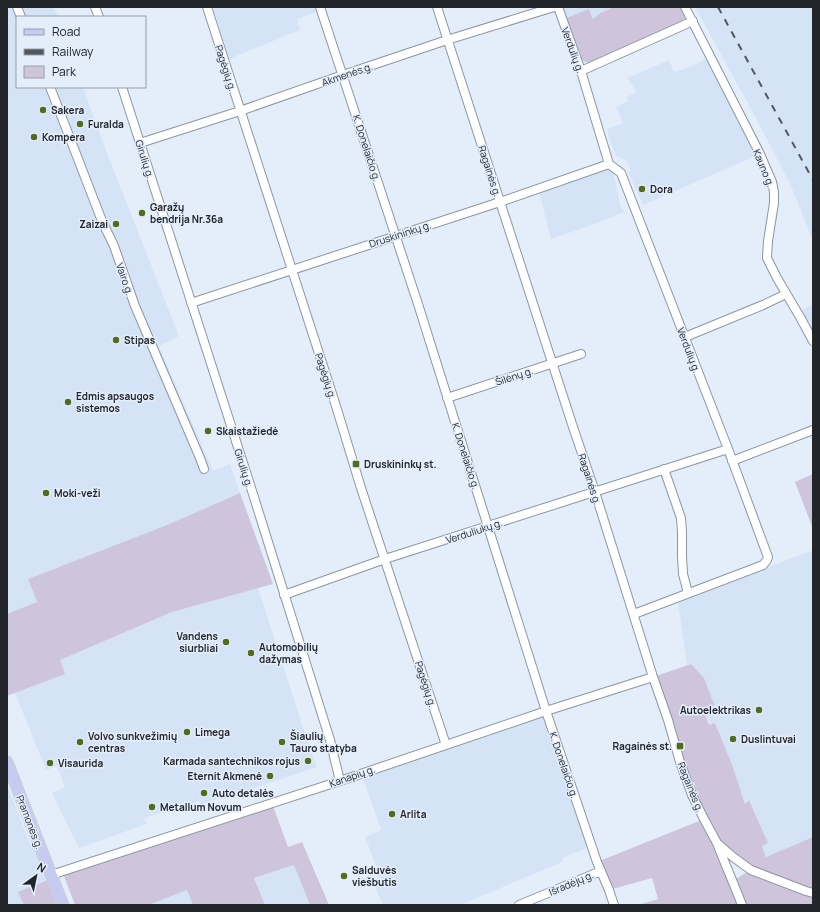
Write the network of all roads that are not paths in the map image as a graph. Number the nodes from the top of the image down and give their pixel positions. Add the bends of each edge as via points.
1 (207, 7) edge
2 (320, 7) edge
3 (437, 7) edge
4 (554, 7) edge
5 (558, 7) edge
6 (685, 7) edge
7 (693, 21) junction
8 (447, 40) junction
9 (581, 71) junction
10 (343, 75) junction
11 (50, 88) edge
12 (122, 88) edge
13 (240, 111) junction
14 (140, 143) junction
15 (609, 164) junction
16 (500, 202) junction
17 (395, 235) junction
18 (291, 270) junction
19 (786, 294) junction
20 (191, 302) junction
21 (685, 337) junction
22 (813, 340) edge
23 (581, 354) dead end
24 (553, 364) junction
25 (447, 398) junction
26 (813, 430) edge
27 (728, 449) junction
28 (732, 461) junction
29 (204, 469) dead end
30 (664, 469) junction
31 (595, 492) junction
32 (489, 526) junction
33 (385, 559) junction
34 (688, 593) junction
35 (284, 595) junction
36 (634, 614) junction
37 (654, 677) junction
38 (546, 710) junction
39 (446, 745) junction
40 (7, 762) edge
41 (340, 781) junction
42 (717, 843) junction
43 (601, 870) junction
44 (51, 875) junction
45 (813, 893) edge
46 (63, 905) edge
47 (519, 905) edge
48 (614, 905) edge
49 (742, 905) edge

1 - 13 street, Pagėgių g.
2 - 10 street, K. Donelaičio g.
3 - 8 street, Ragainės g.
4 - 8 street, Akmenės g.
5 - 9 street, Verdulių g.
6 - 7 street, Kauno g.
7 - 9 street
7 - 19 street, Kauno g. via 772,182 774,203 767,258
8 - 10 street, Akmenės g.
8 - 16 street, Ragainės g.
9 - 15 street, Verdulių g.
10 - 13 street, Akmenės g.
10 - 17 street, K. Donelaičio g.
11 - 29 street, Vairo g. via 114,246 134,306
12 - 14 street, Girulių g.
13 - 14 street, Akmenės g.
13 - 18 street, Pagėgių g.
14 - 20 street, Girulių g.
15 - 16 street, Druskininkų g.
15 - 21 street, Verdulių g. via 621,173
16 - 17 street, Druskininkų g.
16 - 24 street, Ragainės g.
17 - 18 street, Druskininkų g.
17 - 25 street, K. Donelaičio g.
18 - 20 street, Druskininkų g.
18 - 33 street, Pagėgių g.
19 - 21 street
19 - 22 street, Kauno g.
20 - 35 street, Girulių g.
21 - 27 street, Verdulių g.
23 - 24 street, Šilėnų g.
24 - 25 street, Šilėnų g.
24 - 31 street, Ragainės g.
25 - 32 street, K. Donelaičio g.
26 - 28 street
27 - 28 street, Verdulių g.
27 - 30 street, Verduliukų g.
28 - 34 street, Verdulių g. via 768,557 763,565
30 - 31 street, Verduliukų g.
30 - 34 street via 681,518 683,574
31 - 32 street, Verduliukų g.
31 - 36 street, Ragainės g.
32 - 33 street, Verduliukų g.
32 - 38 street, K. Donelaičio g.
33 - 35 street, Verduliukų g.
33 - 39 street, Pagėgių g.
34 - 36 street, Verdulių g.
35 - 41 street, Girulių g. via 330,740
36 - 37 street, Ragainės g.
37 - 38 street, Kanapių g.
37 - 42 street, Ragainės g. via 692,795
38 - 39 street, Kanapių g.
38 - 43 street, K. Donelaičio g.
39 - 41 street, Kanapių g.
40 - 44 main road, Pramonės g.
41 - 44 street, Kanapių g.
42 - 45 street, Ragainės g. via 751,870
42 - 49 street
43 - 47 street, Išradėjų g.
43 - 48 street, K. Donelaičio g.
44 - 46 main road, Pramonės g.

